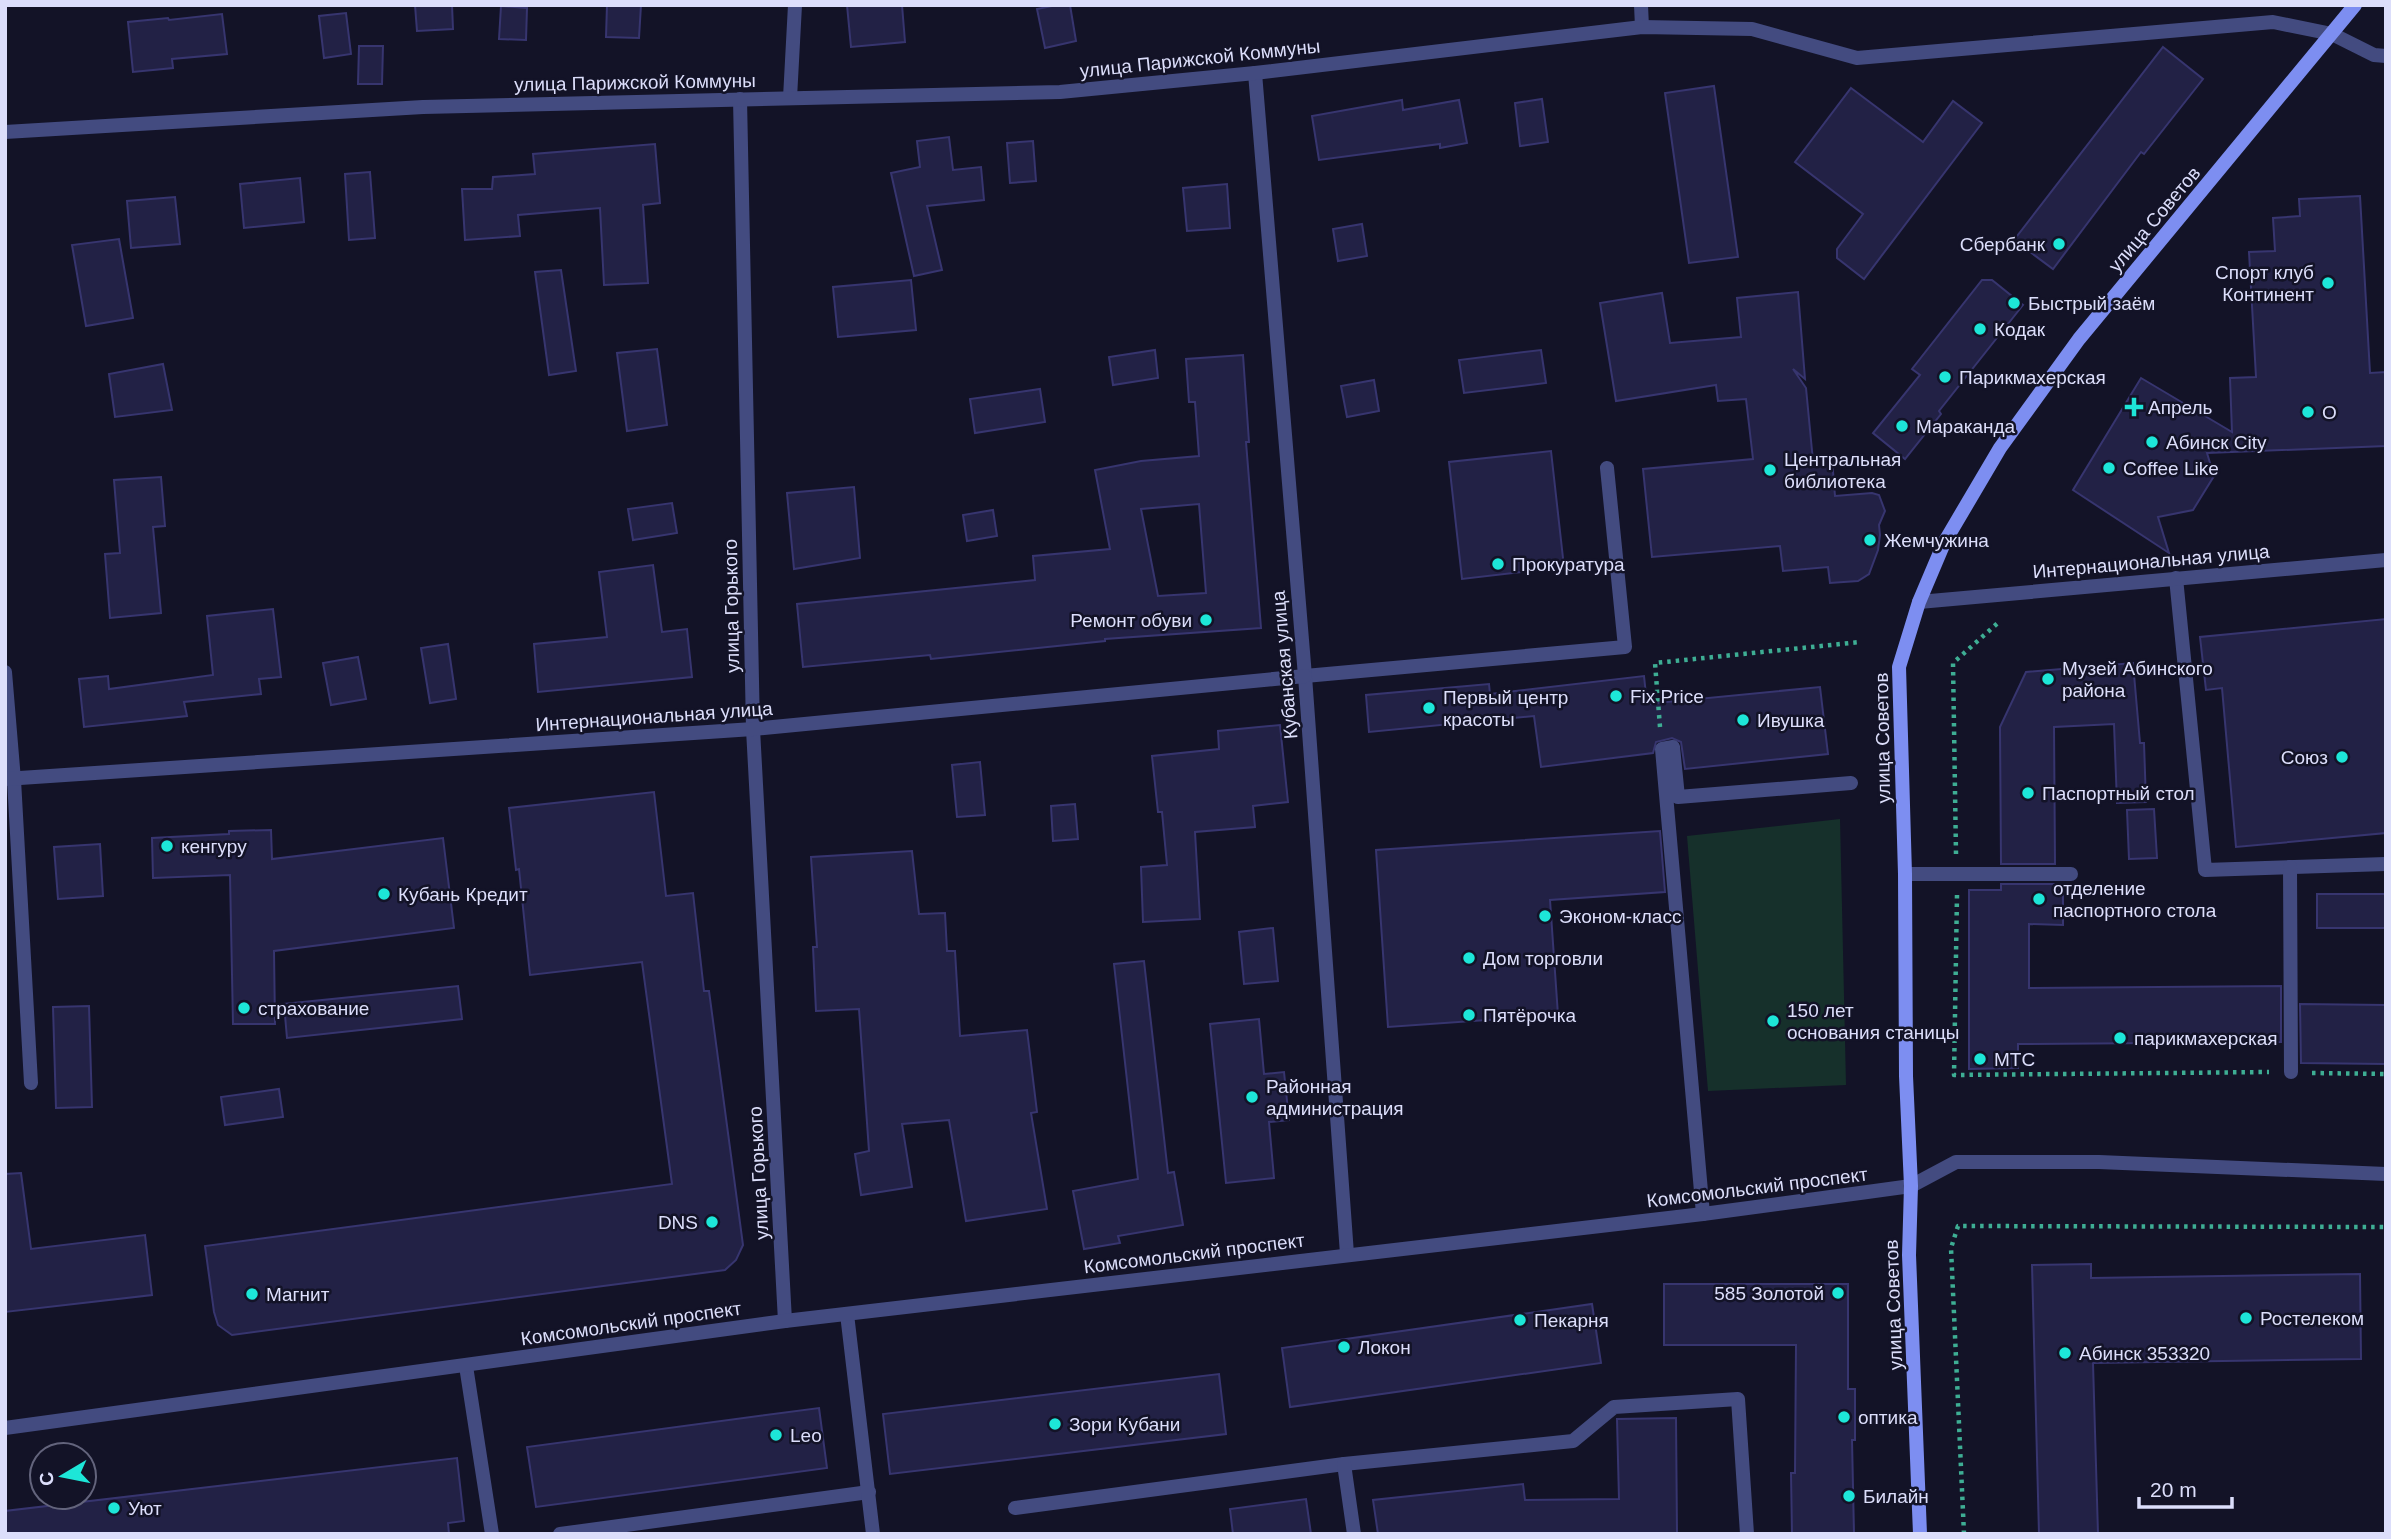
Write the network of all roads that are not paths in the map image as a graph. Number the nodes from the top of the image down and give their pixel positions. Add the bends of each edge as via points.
1 (795, 5) edge
2 (1641, 5) edge
3 (2355, 5) edge
4 (1642, 27) junction
5 (2332, 34) junction
6 (2386, 56) edge
7 (1255, 73) junction
8 (790, 98) junction
9 (740, 99) junction
10 (5, 132) edge
11 (1607, 468) dead end
12 (2386, 560) edge
13 (2176, 578) junction
14 (1919, 602) junction
15 (5, 672) edge
16 (1305, 676) junction
17 (753, 729) junction
18 (10, 779) edge
19 (1851, 783) dead end
20 (2386, 864) edge
21 (2290, 867) junction
22 (1905, 874) junction
23 (2071, 874) dead end
24 (2291, 1072) road end
25 (31, 1083) dead end
26 (2386, 1174) edge
27 (1911, 1186) junction
28 (1703, 1214) junction
29 (1347, 1255) junction
30 (847, 1314) junction
31 (785, 1321) junction
32 (466, 1366) junction
33 (5, 1428) edge
34 (1344, 1464) junction
35 (869, 1492) junction
36 (1015, 1507) dead end
37 (492, 1534) edge
38 (561, 1534) edge
39 (873, 1534) edge
40 (1354, 1534) edge
41 (1747, 1534) edge
42 (1920, 1534) edge

1 - 8 street
2 - 4 street
3 - 5 main road, улица Советов
4 - 5 street, улица Парижской Коммуны via 1752,29 1857,58 2273,22
4 - 7 street, улица Парижской Коммуны
5 - 6 street, улица Парижской Коммуны via 2374,55
5 - 14 main road, улица Советов via 2079,339 2000,448 1944,543
7 - 8 street, улица Парижской Коммуны via 1060,92
7 - 16 street, Кубанская улица
8 - 9 street, улица Парижской Коммуны
9 - 10 street, улица Парижской Коммуны via 423,107
9 - 17 street, улица Горького
11 - 16 street, Интернациональная улица via 1625,647
12 - 13 street, Интернациональная улица
13 - 14 street, Интернациональная улица
13 - 21 street via 2205,870
14 - 22 main road, улица Советов via 1899,667
15 - 18 street
16 - 17 street, Интернациональная улица
16 - 29 street, Кубанская улица
17 - 18 street, Интернациональная улица
17 - 31 street, улица Горького
18 - 25 street
19 - 28 street via 1678,797 1673,747 1662,749
20 - 21 street
21 - 24 street
22 - 23 street
22 - 27 main road, улица Советов
26 - 27 street, Комсомольский проспект via 1956,1161
27 - 28 street, Комсомольский проспект
27 - 42 main road, улица Советов via 1909,1255
28 - 29 street, Комсомольский проспект
29 - 30 street, Комсомольский проспект
30 - 31 street, Комсомольский проспект
30 - 35 street
31 - 32 street, Комсомольский проспект
32 - 33 street, Комсомольский проспект
32 - 37 street
34 - 36 street
34 - 40 street
34 - 41 street via 1573,1441 1614,1407 1738,1399
35 - 38 street
35 - 39 street

